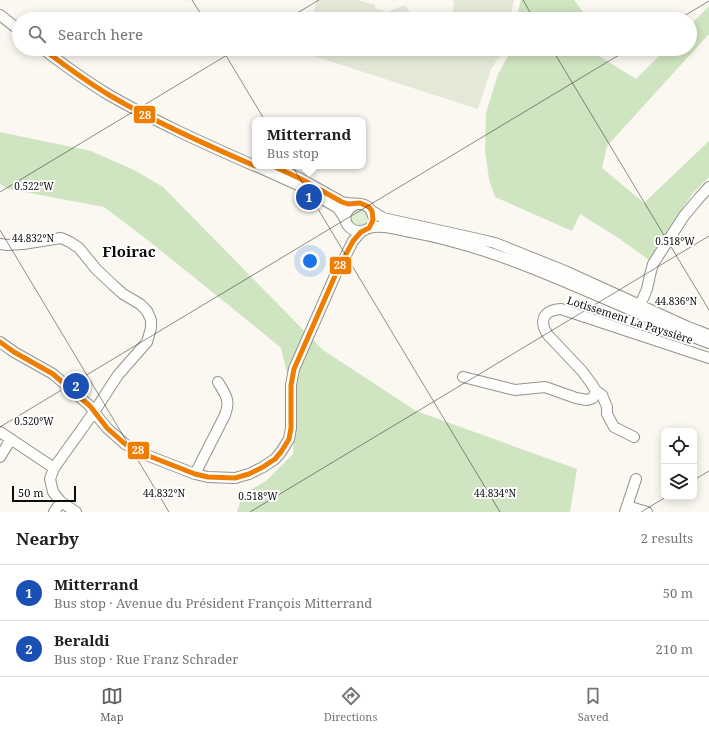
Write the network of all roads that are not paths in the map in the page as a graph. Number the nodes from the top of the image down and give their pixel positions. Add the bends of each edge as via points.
1 (0, 7) edge
2 (0, 15) edge
3 (12, 16) edge
4 (12, 24) edge
5 (53, 56) edge
6 (62, 56) edge
7 (252, 157) edge
8 (252, 165) edge
9 (262, 169) edge
10 (279, 169) edge
11 (709, 187) edge
12 (356, 204) junction
13 (372, 211) junction
14 (346, 221) junction
15 (365, 230) junction
16 (0, 244) edge
17 (338, 269) junction
18 (639, 309) junction
19 (709, 335) edge
20 (0, 342) edge
21 (709, 343) edge
22 (709, 358) edge
23 (463, 377) dead end
24 (218, 382) dead end
25 (596, 391) junction
26 (94, 412) junction
27 (0, 432) edge
28 (634, 437) dead end
29 (11, 439) junction
30 (0, 457) edge
31 (54, 468) junction
32 (195, 474) junction
33 (636, 479) dead end
34 (61, 502) junction
35 (626, 509) edge
36 (54, 512) edge
37 (76, 512) edge
38 (647, 512) edge

1 - 3 street
2 - 4 street
5 - 8 street via 108,94 177,131
6 - 7 street via 88,75 135,103
9 - 14 street via 288,180 338,208
10 - 12 street via 342,202
11 - 18 street via 684,216 653,264
12 - 13 street via 365,205
12 - 14 street via 348,210
13 - 15 street via 373,220
13 - 18 street via 383,218 495,243 565,271
14 - 15 street via 351,229
14 - 17 street via 348,237
15 - 17 street via 353,241
15 - 18 street via 375,226 382,227 476,248
16 - 26 street via 23,244 61,238 70,242 79,248 96,269 123,294 147,311 151,320 147,342 118,375
17 - 32 street via 294,369 291,386 291,428 289,439 281,452 263,467 234,478
18 - 19 street
18 - 21 street
20 - 26 street via 52,374
22 - 25 street, Lotissement La Payssière via 561,309 551,311 542,321 543,329 582,371
23 - 25 street via 515,390 545,387 587,400 593,398
24 - 32 street via 227,398 226,415
25 - 28 street, Lotissement La Payssière via 605,401 607,414 614,427
26 - 31 street
26 - 32 street via 125,444
27 - 29 street
29 - 30 street
29 - 31 street
31 - 34 street via 50,479 53,492
33 - 35 street
34 - 36 street
34 - 37 street
35 - 38 street

